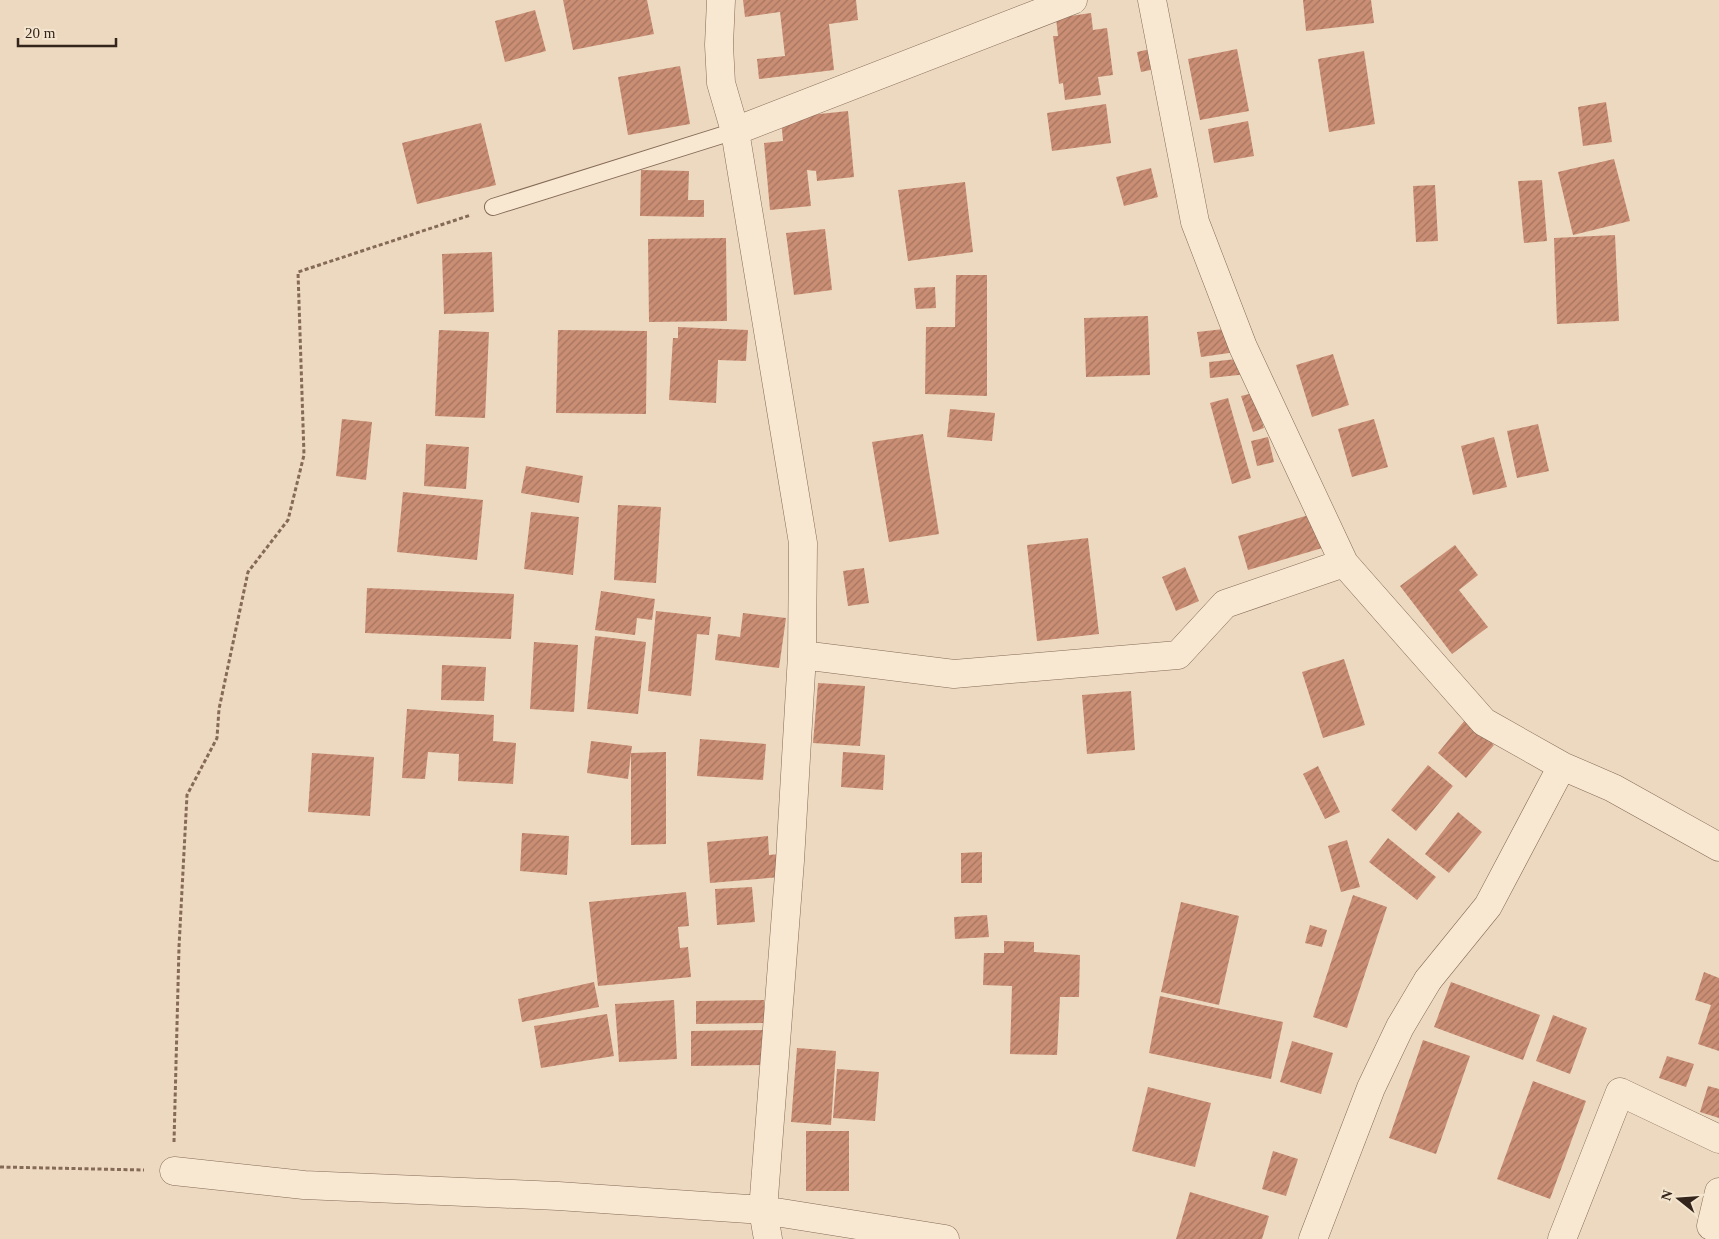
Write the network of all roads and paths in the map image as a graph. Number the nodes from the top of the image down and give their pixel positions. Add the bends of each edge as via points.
1 (720, 0) edge
2 (1072, 0) edge
3 (1152, 0) edge
4 (735, 131) junction
5 (493, 207) joint
6 (1344, 563) junction
7 (802, 655) junction
8 (1562, 766) junction
9 (1719, 847) edge
10 (1719, 1139) edge
11 (0, 1167) edge
12 (174, 1171) junction
13 (1719, 1192) edge
14 (763, 1210) junction
15 (1719, 1227) edge
16 (768, 1239) edge
17 (945, 1239) edge
18 (1313, 1239) edge
19 (1562, 1239) edge

1 - 4 street via 721,82
2 - 4 street
3 - 6 street via 1195,222 1243,347
4 - 5 lane
4 - 7 street via 803,542
5 - 12 path via 298,272 304,455 288,520 248,572 219,708 217,738 186,795
6 - 7 street via 1226,604 1178,655 954,674
6 - 8 street via 1484,722
7 - 14 street
8 - 9 street via 1613,788
8 - 18 street via 1488,906 1428,980 1400,1027 1371,1088
10 - 19 street via 1620,1092
11 - 12 path
12 - 14 street via 304,1185 558,1196
13 - 15 street via 1711,1226
14 - 16 street
14 - 17 street

